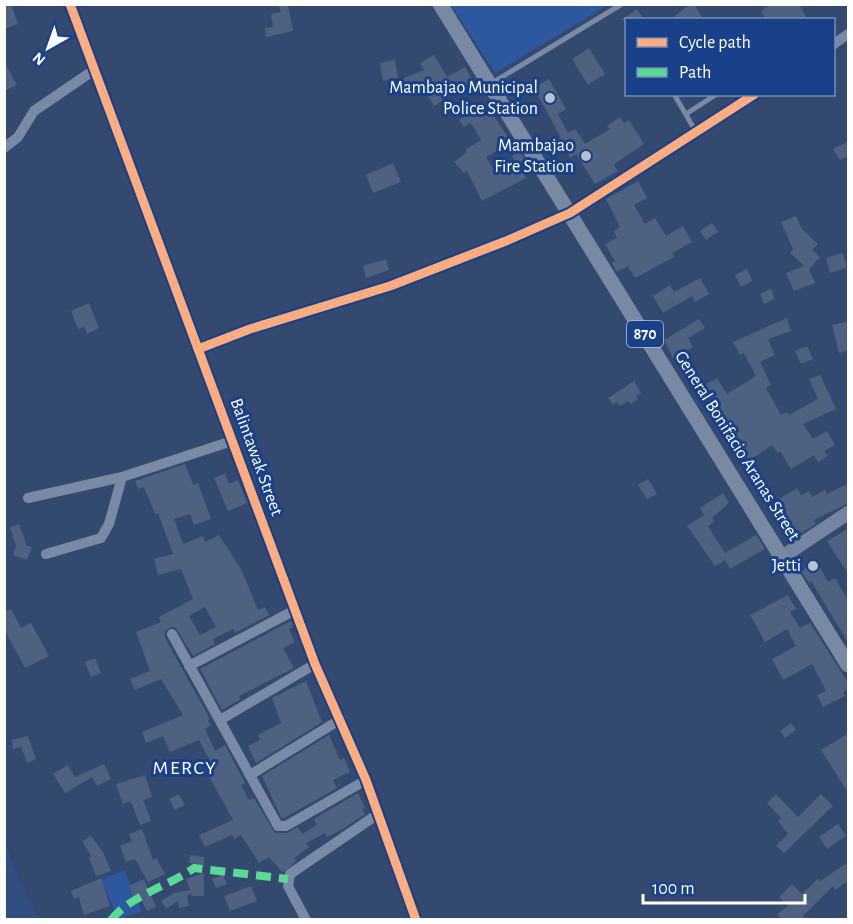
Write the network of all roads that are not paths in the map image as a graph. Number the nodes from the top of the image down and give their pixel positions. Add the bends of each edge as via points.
1 (70, 4) edge
2 (440, 4) edge
3 (622, 4) edge
4 (849, 34) edge
5 (835, 43) edge
6 (94, 70) junction
7 (491, 84) junction
8 (675, 96) edge
9 (714, 96) edge
10 (751, 96) edge
11 (686, 114) junction
12 (696, 132) junction
13 (4, 148) edge
14 (570, 213) junction
15 (198, 349) junction
16 (232, 441) junction
17 (122, 477) junction
18 (28, 498) dead end
19 (849, 513) edge
20 (46, 554) dead end
21 (782, 557) junction
22 (295, 610) junction
23 (171, 634) dead end
24 (315, 664) junction
25 (849, 665) edge
26 (189, 666) junction
27 (341, 719) junction
28 (220, 720) junction
29 (250, 775) junction
30 (366, 780) junction
31 (378, 814) junction
32 (306, 920) edge
33 (416, 920) edge

1 - 6 street, Balintawak Street
2 - 7 main road, General Bonifacio Aranas Street / 870
3 - 7 lane
4 - 5 street
6 - 13 street via 34,111 18,137
6 - 15 street, Balintawak Street
7 - 14 main road, General Bonifacio Aranas Street / 870
8 - 11 lane
9 - 11 lane
10 - 12 street
11 - 12 lane
12 - 14 street
14 - 15 street via 390,286
14 - 21 main road, General Bonifacio Aranas Street / 870
15 - 16 street, Balintawak Street
16 - 17 street
16 - 22 street, Balintawak Street
17 - 18 street
17 - 20 street via 110,524 101,538
19 - 21 street
21 - 25 main road, General Bonifacio Aranas Street / 870
22 - 24 street, Balintawak Street
22 - 26 street
23 - 26 street
24 - 27 street, Balintawak Street
24 - 28 street
26 - 28 street
27 - 29 street
27 - 30 street, Balintawak Street
28 - 29 street
29 - 30 street via 281,827
30 - 31 street, Balintawak Street
31 - 32 street via 290,874 288,886
31 - 33 street, Balintawak Street

